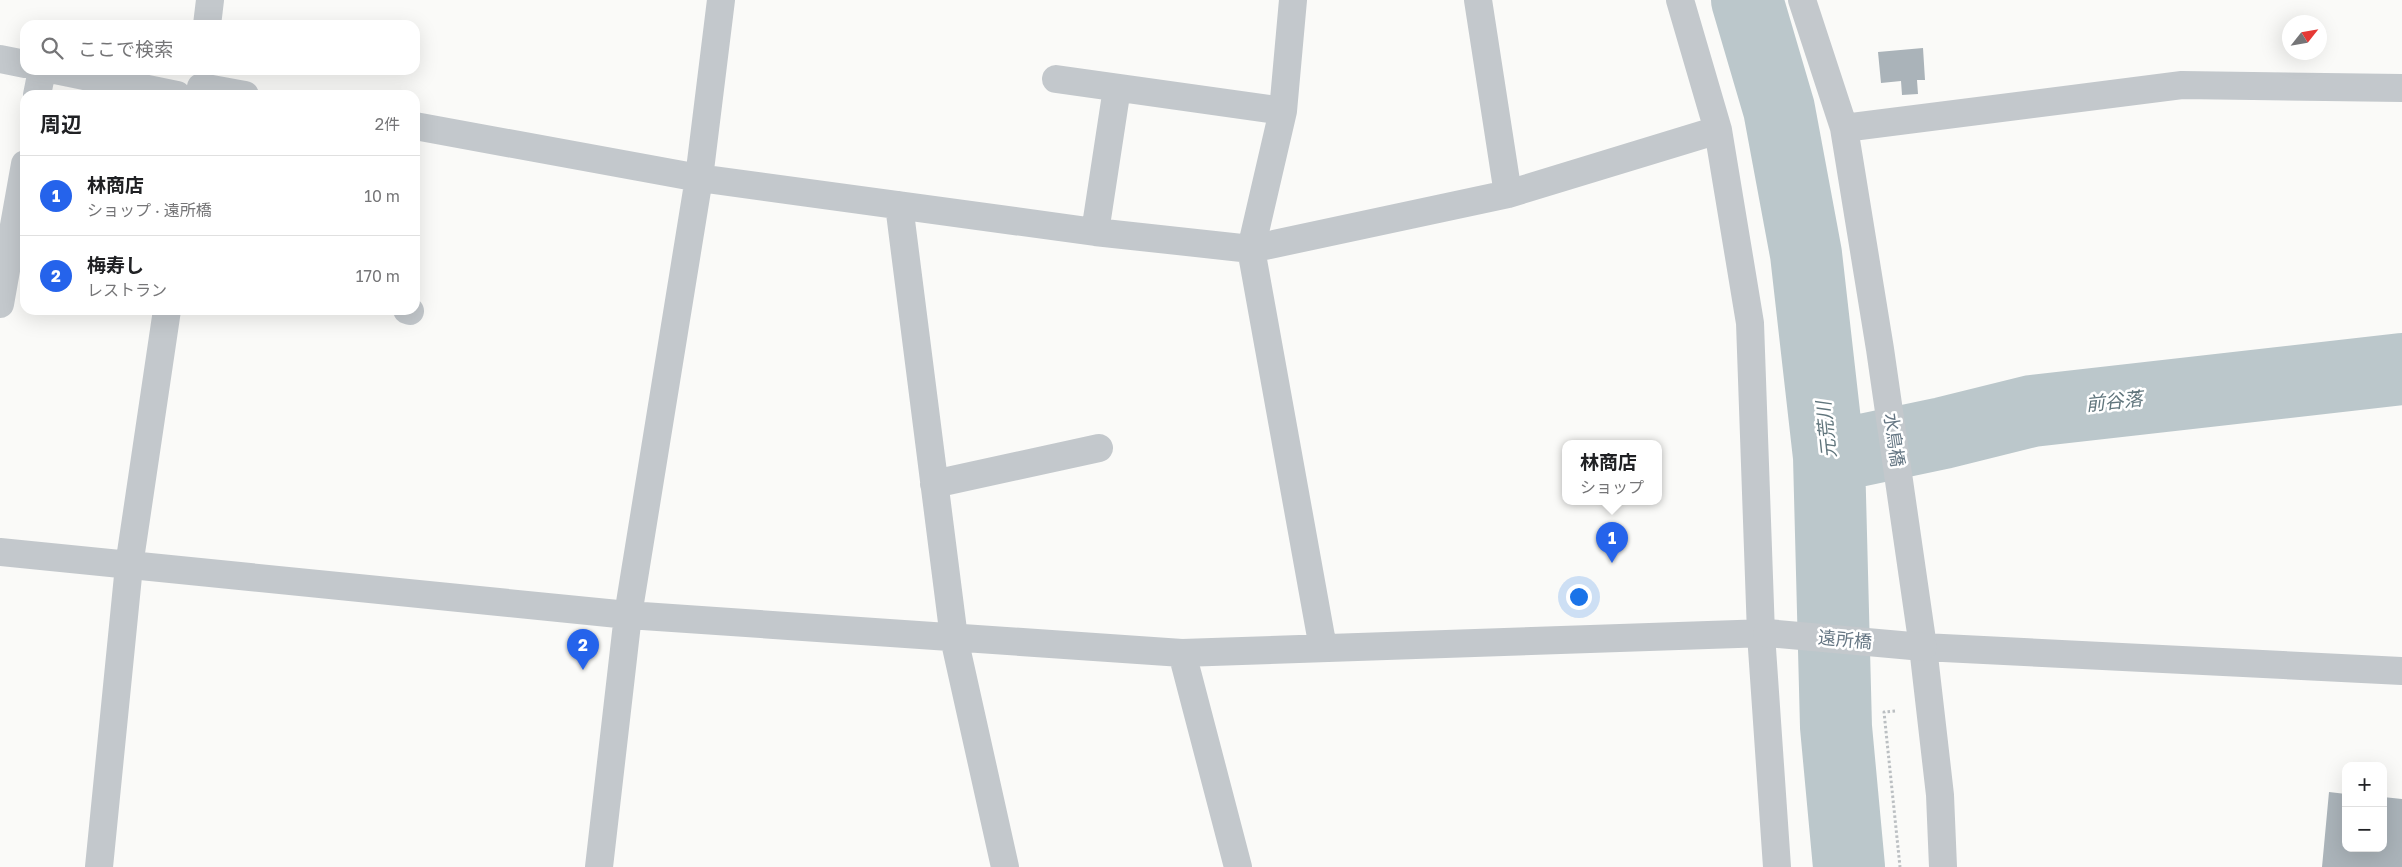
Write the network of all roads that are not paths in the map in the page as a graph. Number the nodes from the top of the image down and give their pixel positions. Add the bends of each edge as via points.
1 (210, 0) edge
2 (721, 0) edge
3 (1293, 0) edge
4 (1478, 0) edge
5 (1680, 0) edge
6 (1802, 0) edge
7 (208, 20) edge
8 (0, 59) edge
9 (20, 63) edge
10 (41, 75) edge
11 (96, 75) edge
12 (1056, 79) dead end
13 (195, 87) edge
14 (1117, 88) junction
15 (2402, 88) edge
16 (38, 90) edge
17 (214, 90) edge
18 (1283, 111) junction
19 (420, 127) edge
20 (1844, 128) junction
21 (1718, 130) junction
22 (699, 178) junction
23 (20, 192) edge
24 (1508, 194) junction
25 (899, 205) junction
26 (1095, 232) junction
27 (1251, 249) junction
28 (0, 304) edge
29 (166, 315) edge
30 (1099, 448) dead end
31 (934, 484) junction
32 (0, 552) edge
33 (128, 566) junction
34 (628, 614) junction
35 (1764, 634) junction
36 (954, 638) junction
37 (1923, 647) junction
38 (1323, 648) junction
39 (1182, 652) junction
40 (2402, 671) edge
41 (99, 867) edge
42 (599, 867) edge
43 (1005, 867) edge
44 (1238, 867) edge
45 (1777, 867) edge
46 (1943, 867) edge

1 - 7 street
2 - 22 street
3 - 18 street
4 - 24 street
5 - 21 street
6 - 20 street, 水鳥橋
8 - 9 street
10 - 16 street
11 - 13 street
12 - 14 street
13 - 17 street
14 - 18 street
14 - 26 street
15 - 20 street via 2182,85
18 - 27 street
19 - 22 street
20 - 37 street, 水鳥橋 via 1886,386
21 - 24 street
21 - 35 street via 1750,323
22 - 25 street
22 - 34 street
23 - 28 street
24 - 27 street
25 - 26 street
25 - 31 street
26 - 27 street
27 - 38 street
29 - 33 street
30 - 31 street
31 - 36 street
32 - 33 street, 遠所橋
33 - 34 street, 遠所橋
33 - 41 street
34 - 36 street, 遠所橋
34 - 42 street
35 - 37 street, 遠所橋, bridge
35 - 38 street, 遠所橋
35 - 45 street
36 - 39 street, 遠所橋
36 - 43 street
37 - 40 street, 遠所橋
37 - 46 street, 水鳥橋 via 1940,795
38 - 39 street, 遠所橋
39 - 44 street

